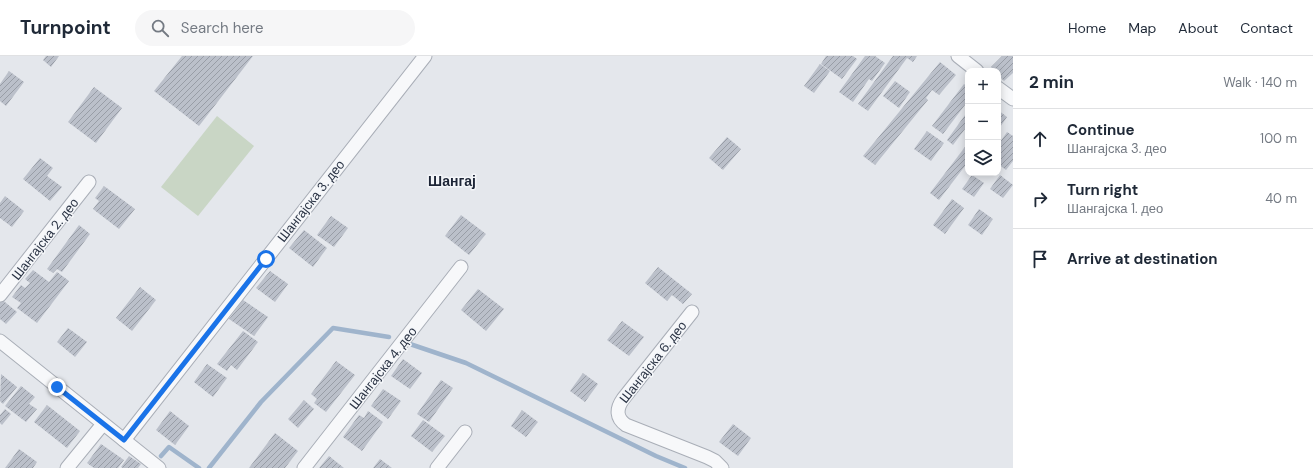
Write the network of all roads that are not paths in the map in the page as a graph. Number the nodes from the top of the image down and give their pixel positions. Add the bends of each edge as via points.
1 (425, 56) edge
2 (958, 56) edge
3 (973, 68) edge
4 (1001, 90) edge
5 (1013, 99) edge
6 (89, 182) dead end
7 (461, 267) dead end
8 (0, 295) edge
9 (692, 312) dead end
10 (0, 341) edge
11 (103, 424) junction
12 (465, 432) dead end
13 (124, 440) junction
14 (67, 468) edge
15 (159, 468) edge
16 (304, 468) edge
17 (437, 468) edge
18 (722, 468) edge

1 - 13 street, Шангајска 3. део
2 - 3 street
4 - 5 street
6 - 8 street, Шангајска 2. део
7 - 16 street, Шангајска 4. део
9 - 18 street, Шангајска 6. део via 623,399 618,414 621,422 626,425 707,457
10 - 11 street
11 - 13 street
11 - 14 street
12 - 17 street
13 - 15 street

